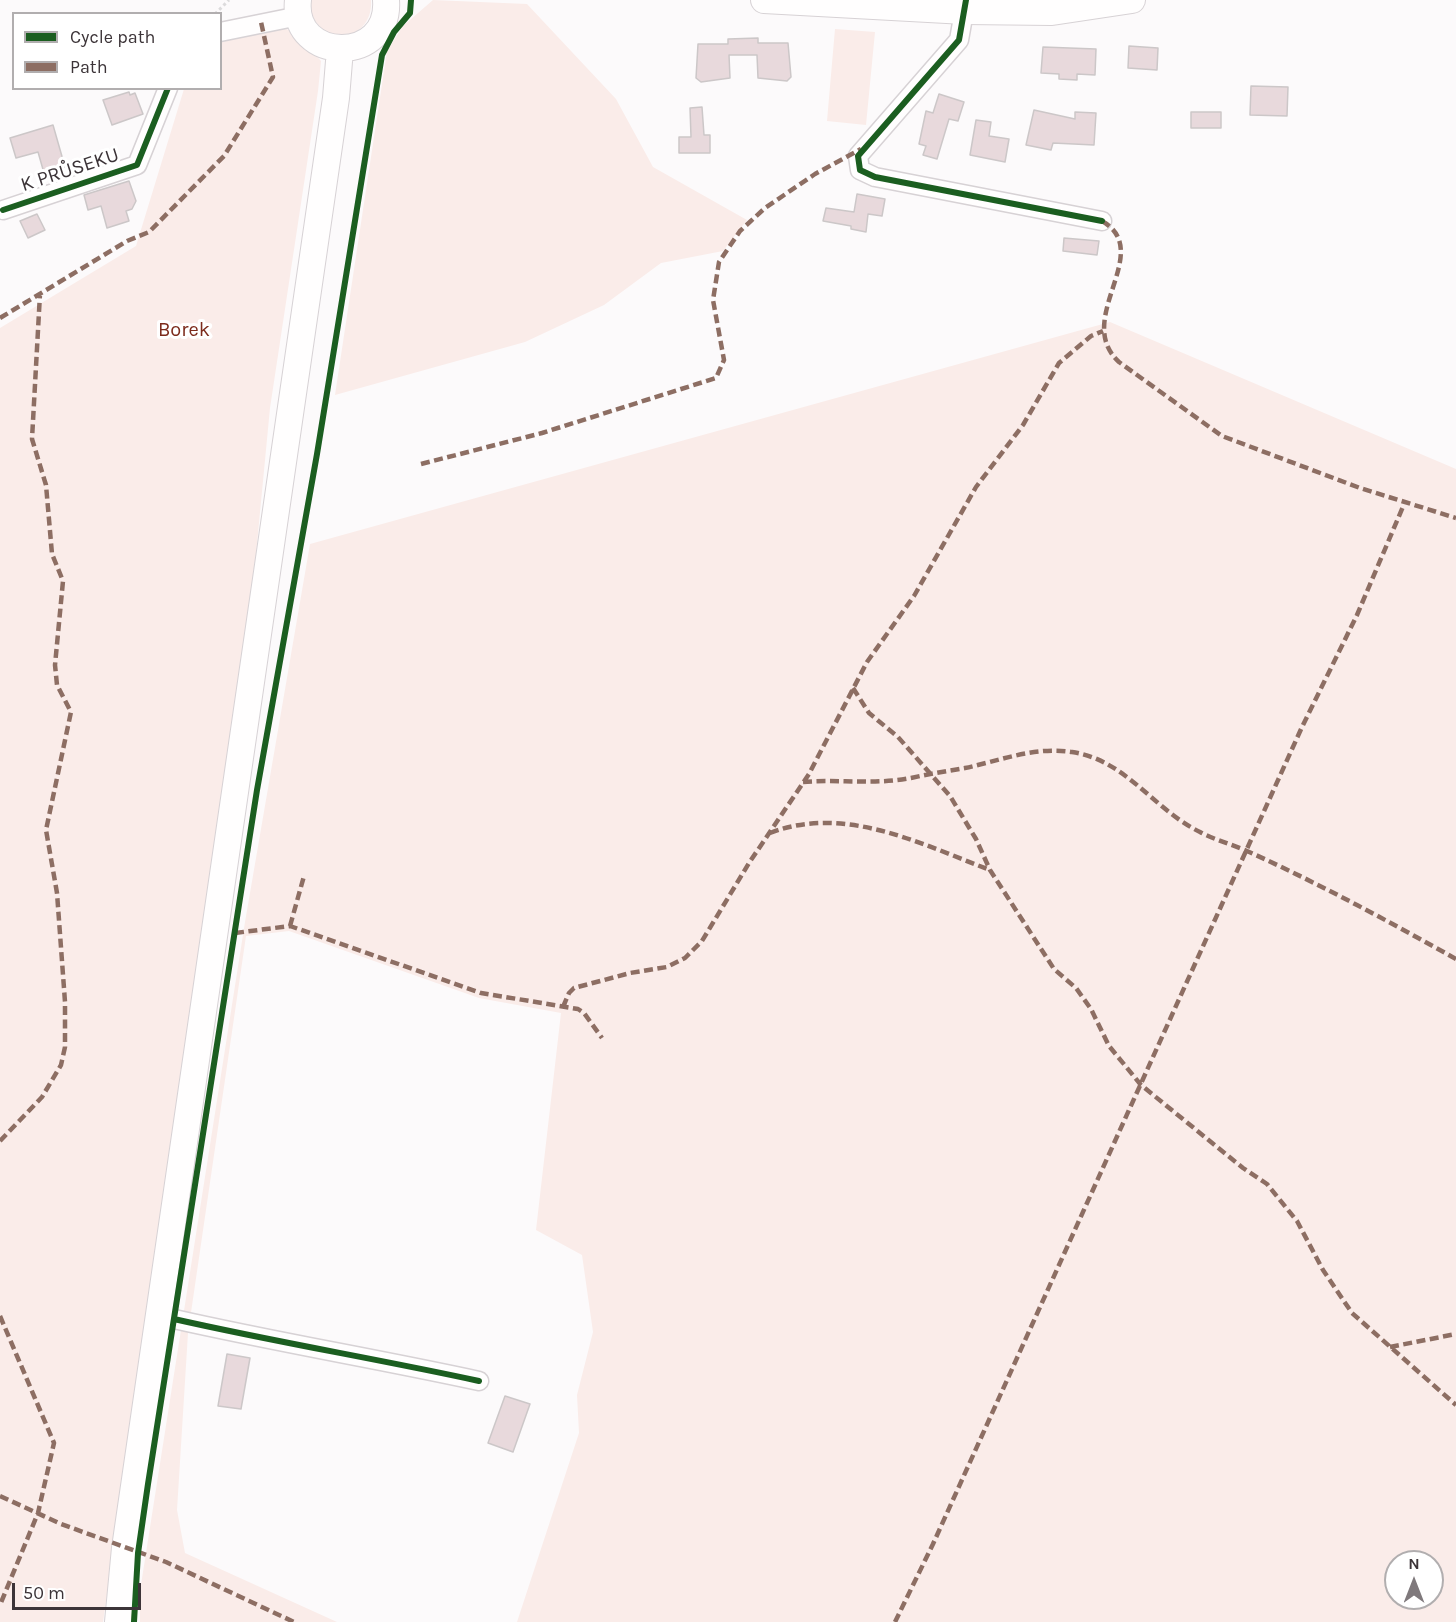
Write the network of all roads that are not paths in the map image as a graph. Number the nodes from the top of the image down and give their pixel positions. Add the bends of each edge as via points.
1 (386, 0) edge
2 (764, 0) edge
3 (1132, 0) edge
4 (966, 5) edge
5 (298, 8) edge
6 (222, 31) edge
7 (340, 49) junction
8 (167, 90) edge
9 (3, 210) dead end
10 (1102, 221) dead end
11 (174, 1319) dead end
12 (479, 1381) dead end
13 (118, 1622) edge

1 - 7 main road via 385,16 376,34 360,45
2 - 4 main road
3 - 4 main road via 1052,12
4 - 10 street via 959,40 864,148 858,156 860,170 875,177
5 - 6 street
5 - 7 main road via 302,25 314,39
7 - 13 main road via 125,1548
8 - 9 street, K PRŮSEKU via 137,165
11 - 12 street via 265,1341

